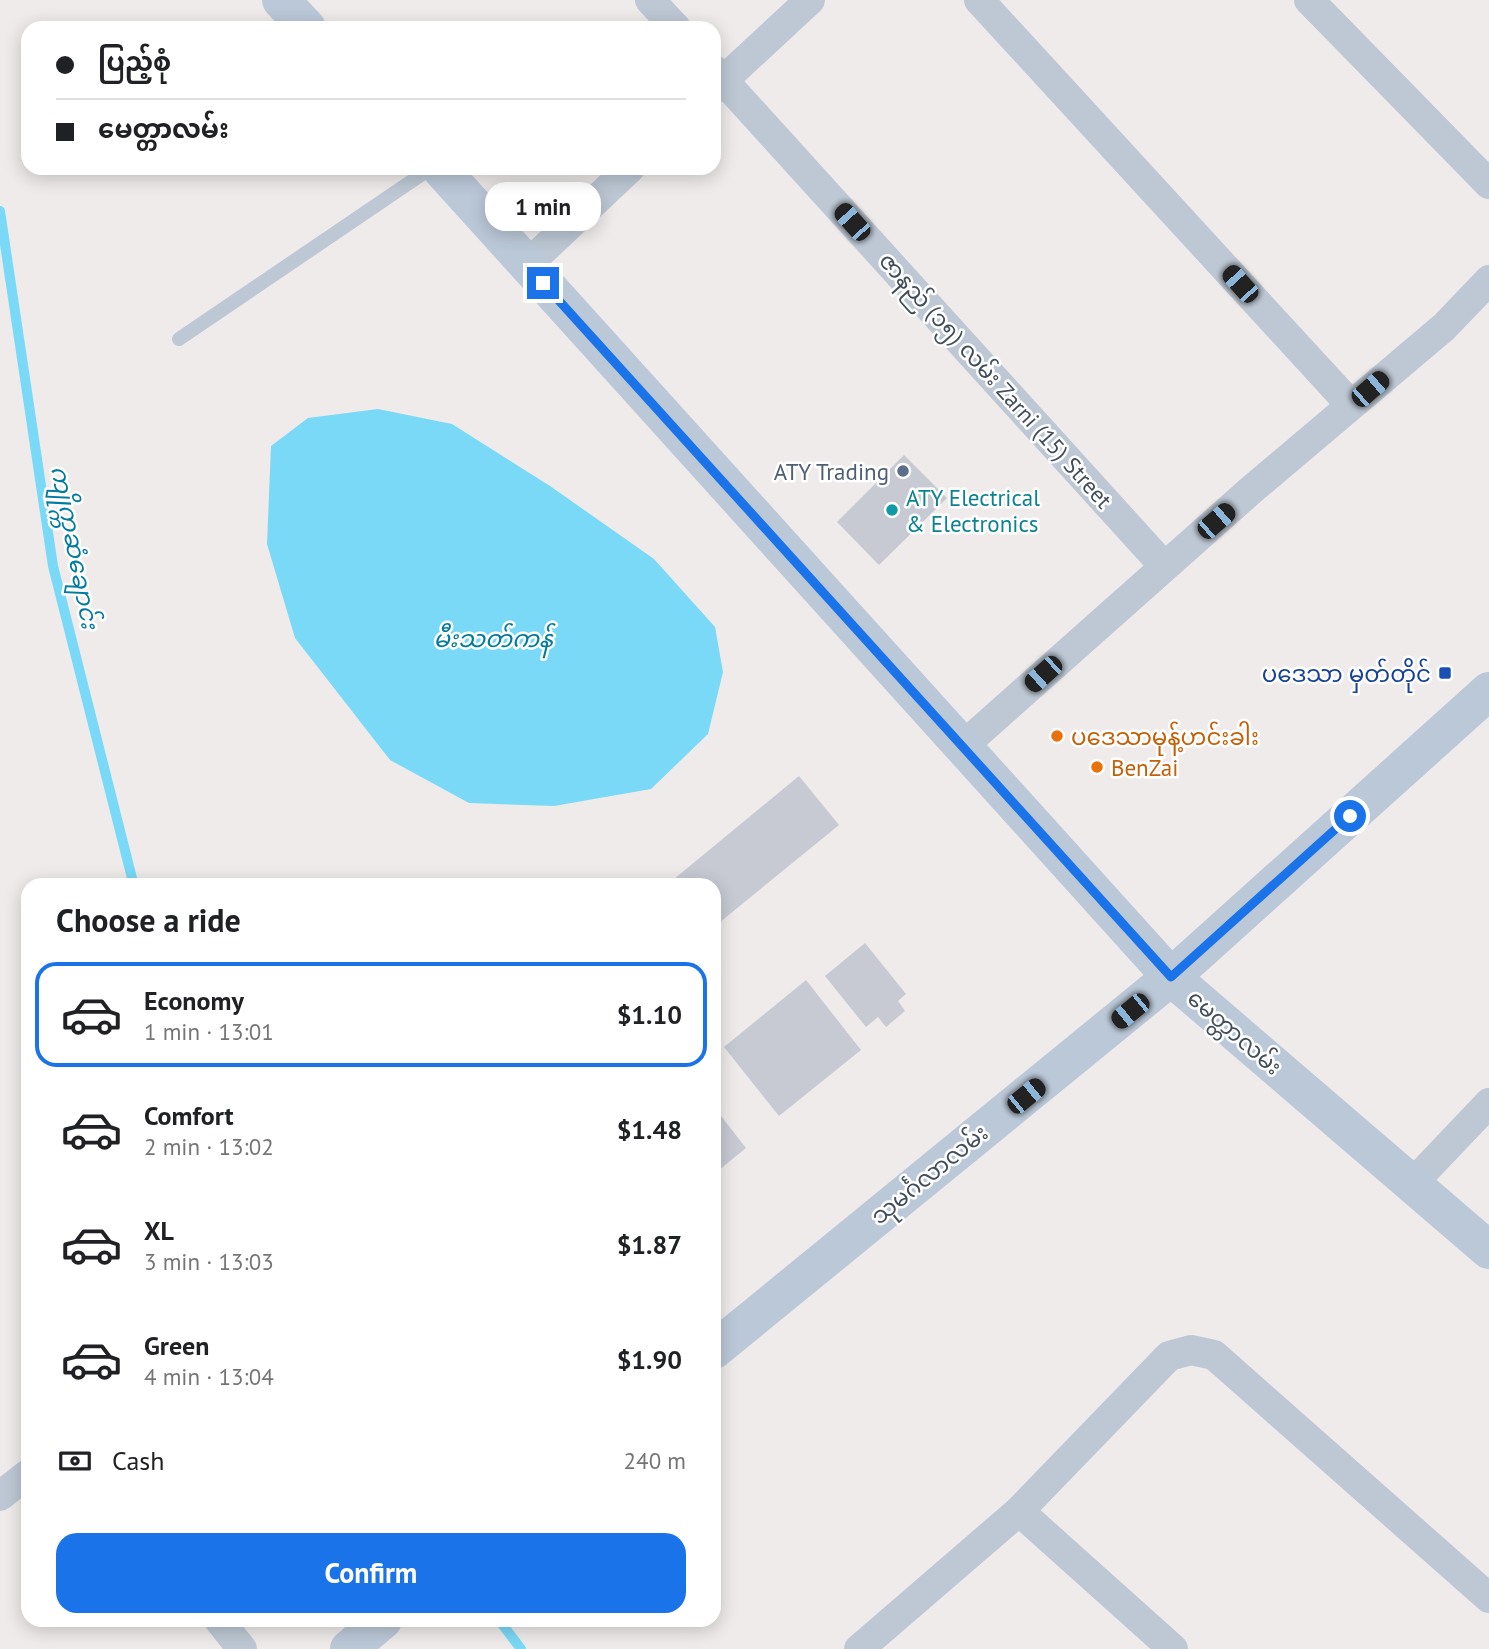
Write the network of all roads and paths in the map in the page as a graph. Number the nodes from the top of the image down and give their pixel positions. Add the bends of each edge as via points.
1 (281, 0) edge
2 (650, 0) edge
3 (810, 0) edge
4 (979, 0) edge
5 (1309, 0) edge
6 (300, 21) edge
7 (670, 21) edge
8 (721, 77) edge
9 (721, 84) edge
10 (421, 175) edge
11 (446, 175) edge
12 (623, 175) edge
13 (1489, 184) edge
14 (527, 265) junction
15 (1489, 280) edge
16 (179, 339) dead end
17 (1352, 405) junction
18 (1164, 566) junction
19 (1489, 691) edge
20 (963, 746) junction
21 (1171, 977) junction
22 (1489, 1103) edge
23 (1412, 1184) junction
24 (1489, 1250) edge
25 (721, 1344) edge
26 (21, 1480) edge
27 (0, 1496) edge
28 (1019, 1511) junction
29 (1489, 1598) edge
30 (225, 1627) edge
31 (375, 1627) edge
32 (242, 1649) edge
33 (349, 1649) edge
34 (859, 1649) edge
35 (1173, 1649) edge

1 - 6 main road
2 - 7 street
3 - 8 street
4 - 17 street
5 - 13 street
9 - 18 street, ဇာနည် (၁၅) လမ်း Zarni (15) Street
10 - 16 lane
11 - 14 main road, မေတ္တာလမ်း
12 - 14 street
14 - 20 main road, မေတ္တာလမ်း
15 - 17 street via 1444,327
17 - 18 street
18 - 20 street
19 - 21 main road, သုမင်္ဂလာလမ်း
20 - 21 main road, မေတ္တာလမ်း
21 - 23 main road, မေတ္တာလမ်း
21 - 25 main road, သုမင်္ဂလာလမ်း
22 - 23 street
23 - 24 main road, မေတ္တာလမ်း
26 - 27 street
28 - 29 street via 1169,1356 1191,1350 1214,1355
28 - 34 street
28 - 35 street
30 - 32 street
31 - 33 main road

